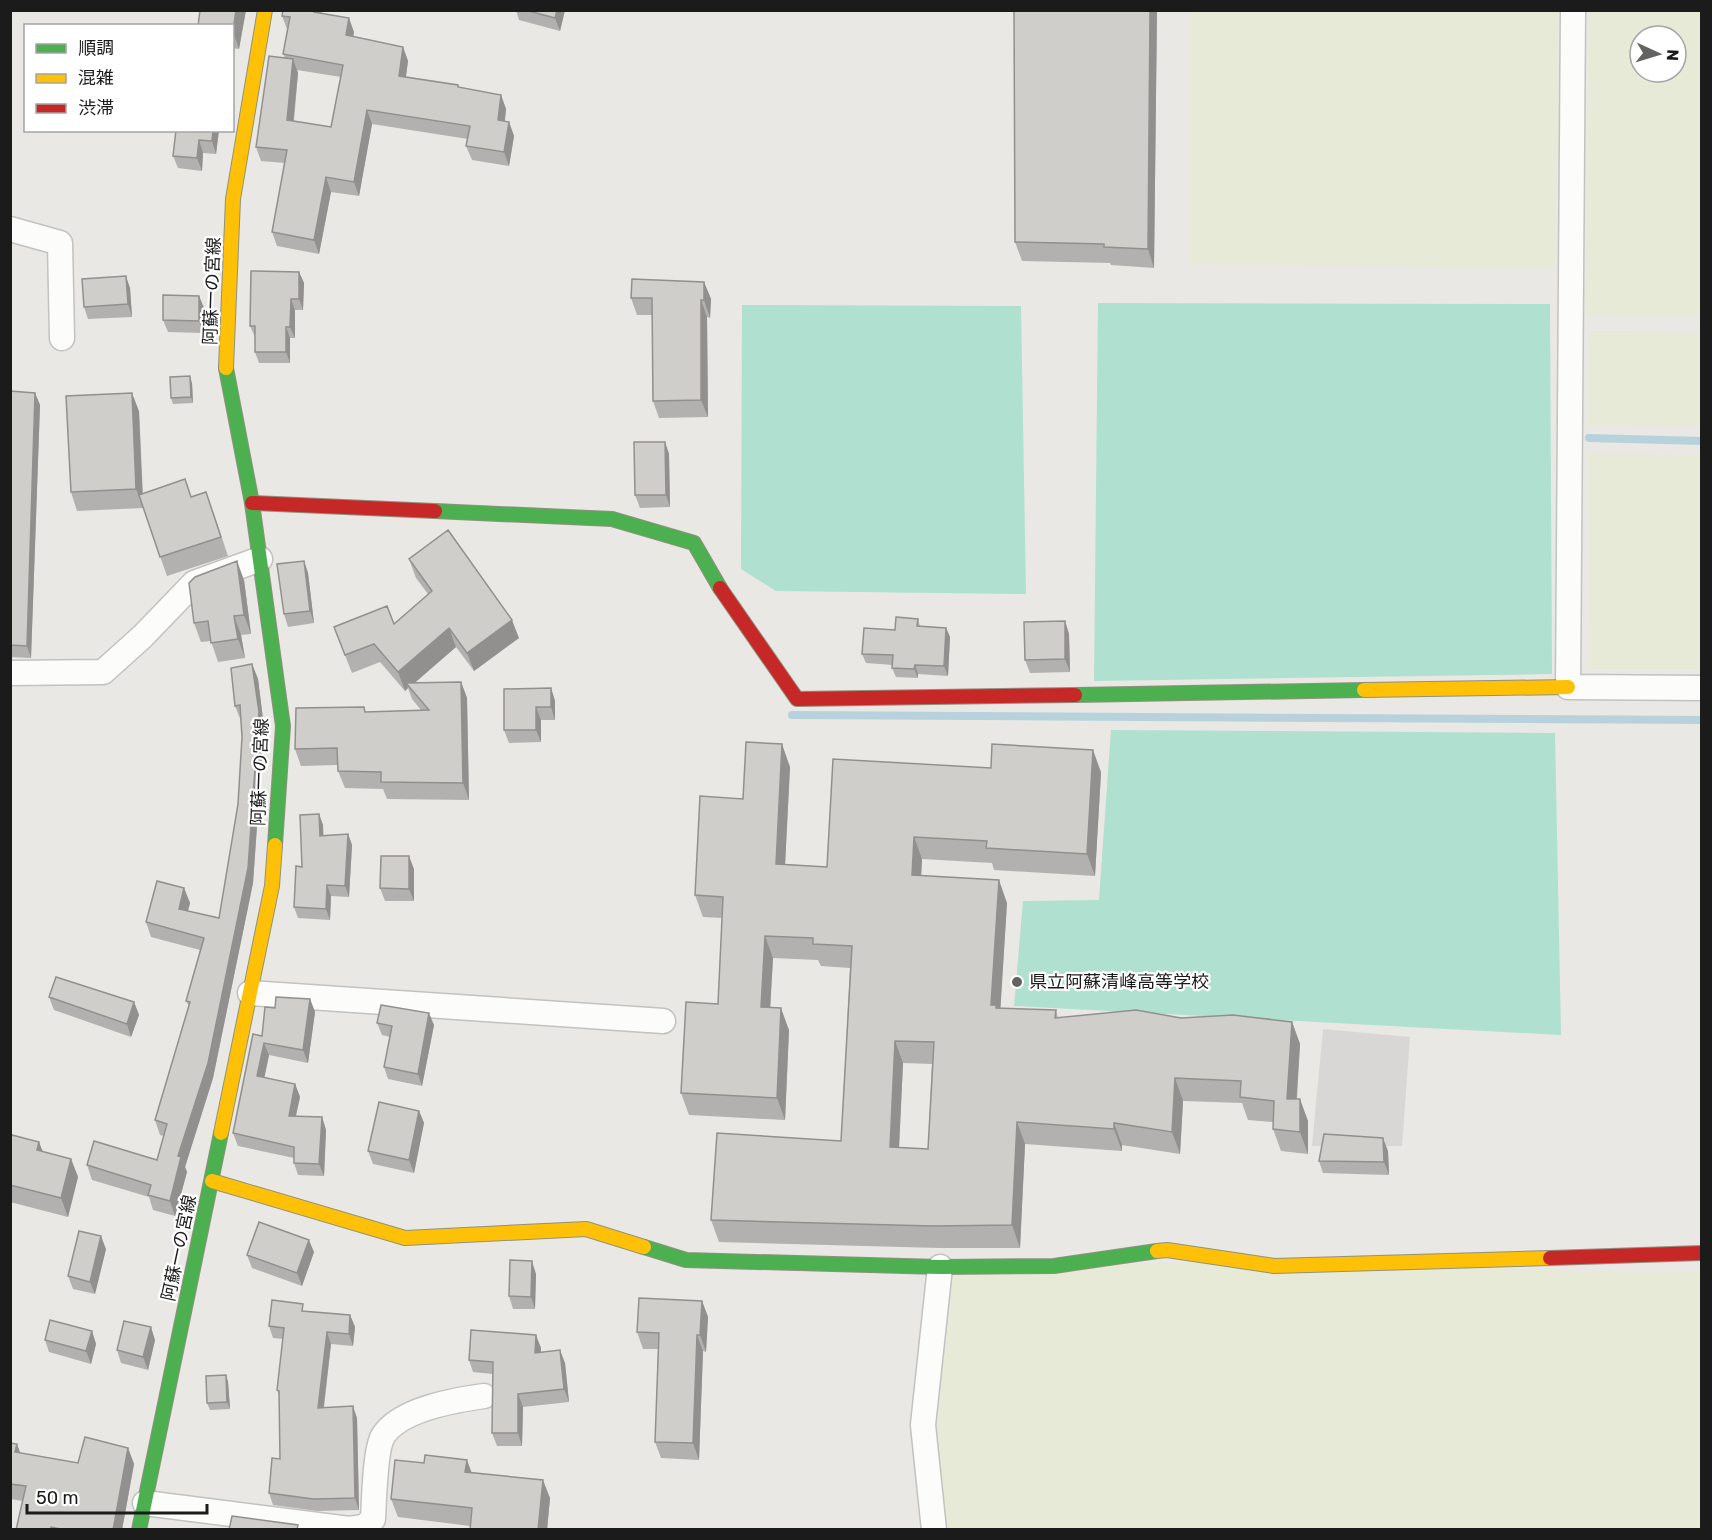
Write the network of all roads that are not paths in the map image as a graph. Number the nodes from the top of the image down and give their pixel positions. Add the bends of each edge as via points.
1 (265, 10) edge
2 (1573, 10) edge
3 (10, 229) edge
4 (62, 338) dead end
5 (252, 503) junction
6 (260, 559) junction
7 (10, 673) edge
8 (1568, 687) junction
9 (1701, 688) edge
10 (250, 993) junction
11 (663, 1021) dead end
12 (212, 1181) junction
13 (1701, 1253) edge
14 (940, 1267) junction
15 (484, 1396) dead end
16 (145, 1503) junction
17 (139, 1530) edge
18 (934, 1530) edge

1 - 5 street, 阿蘇一の宮線 via 233,199 226,374
2 - 8 street
3 - 4 street via 60,243
5 - 6 street, 阿蘇一の宮線
5 - 8 street via 612,519 694,543 725,596 797,699
6 - 7 street via 194,583 103,672
6 - 10 street, 阿蘇一の宮線 via 283,726 272,886
8 - 9 street
10 - 11 street
10 - 12 street, 阿蘇一の宮線
12 - 14 street via 405,1238 586,1229 686,1260
12 - 16 street, 阿蘇一の宮線
13 - 14 street via 1274,1266 1167,1250 1054,1266
14 - 18 street via 923,1425
15 - 16 street via 439,1403 404,1419 382,1436 373,1519 364,1527 350,1529
16 - 17 street, 阿蘇一の宮線

